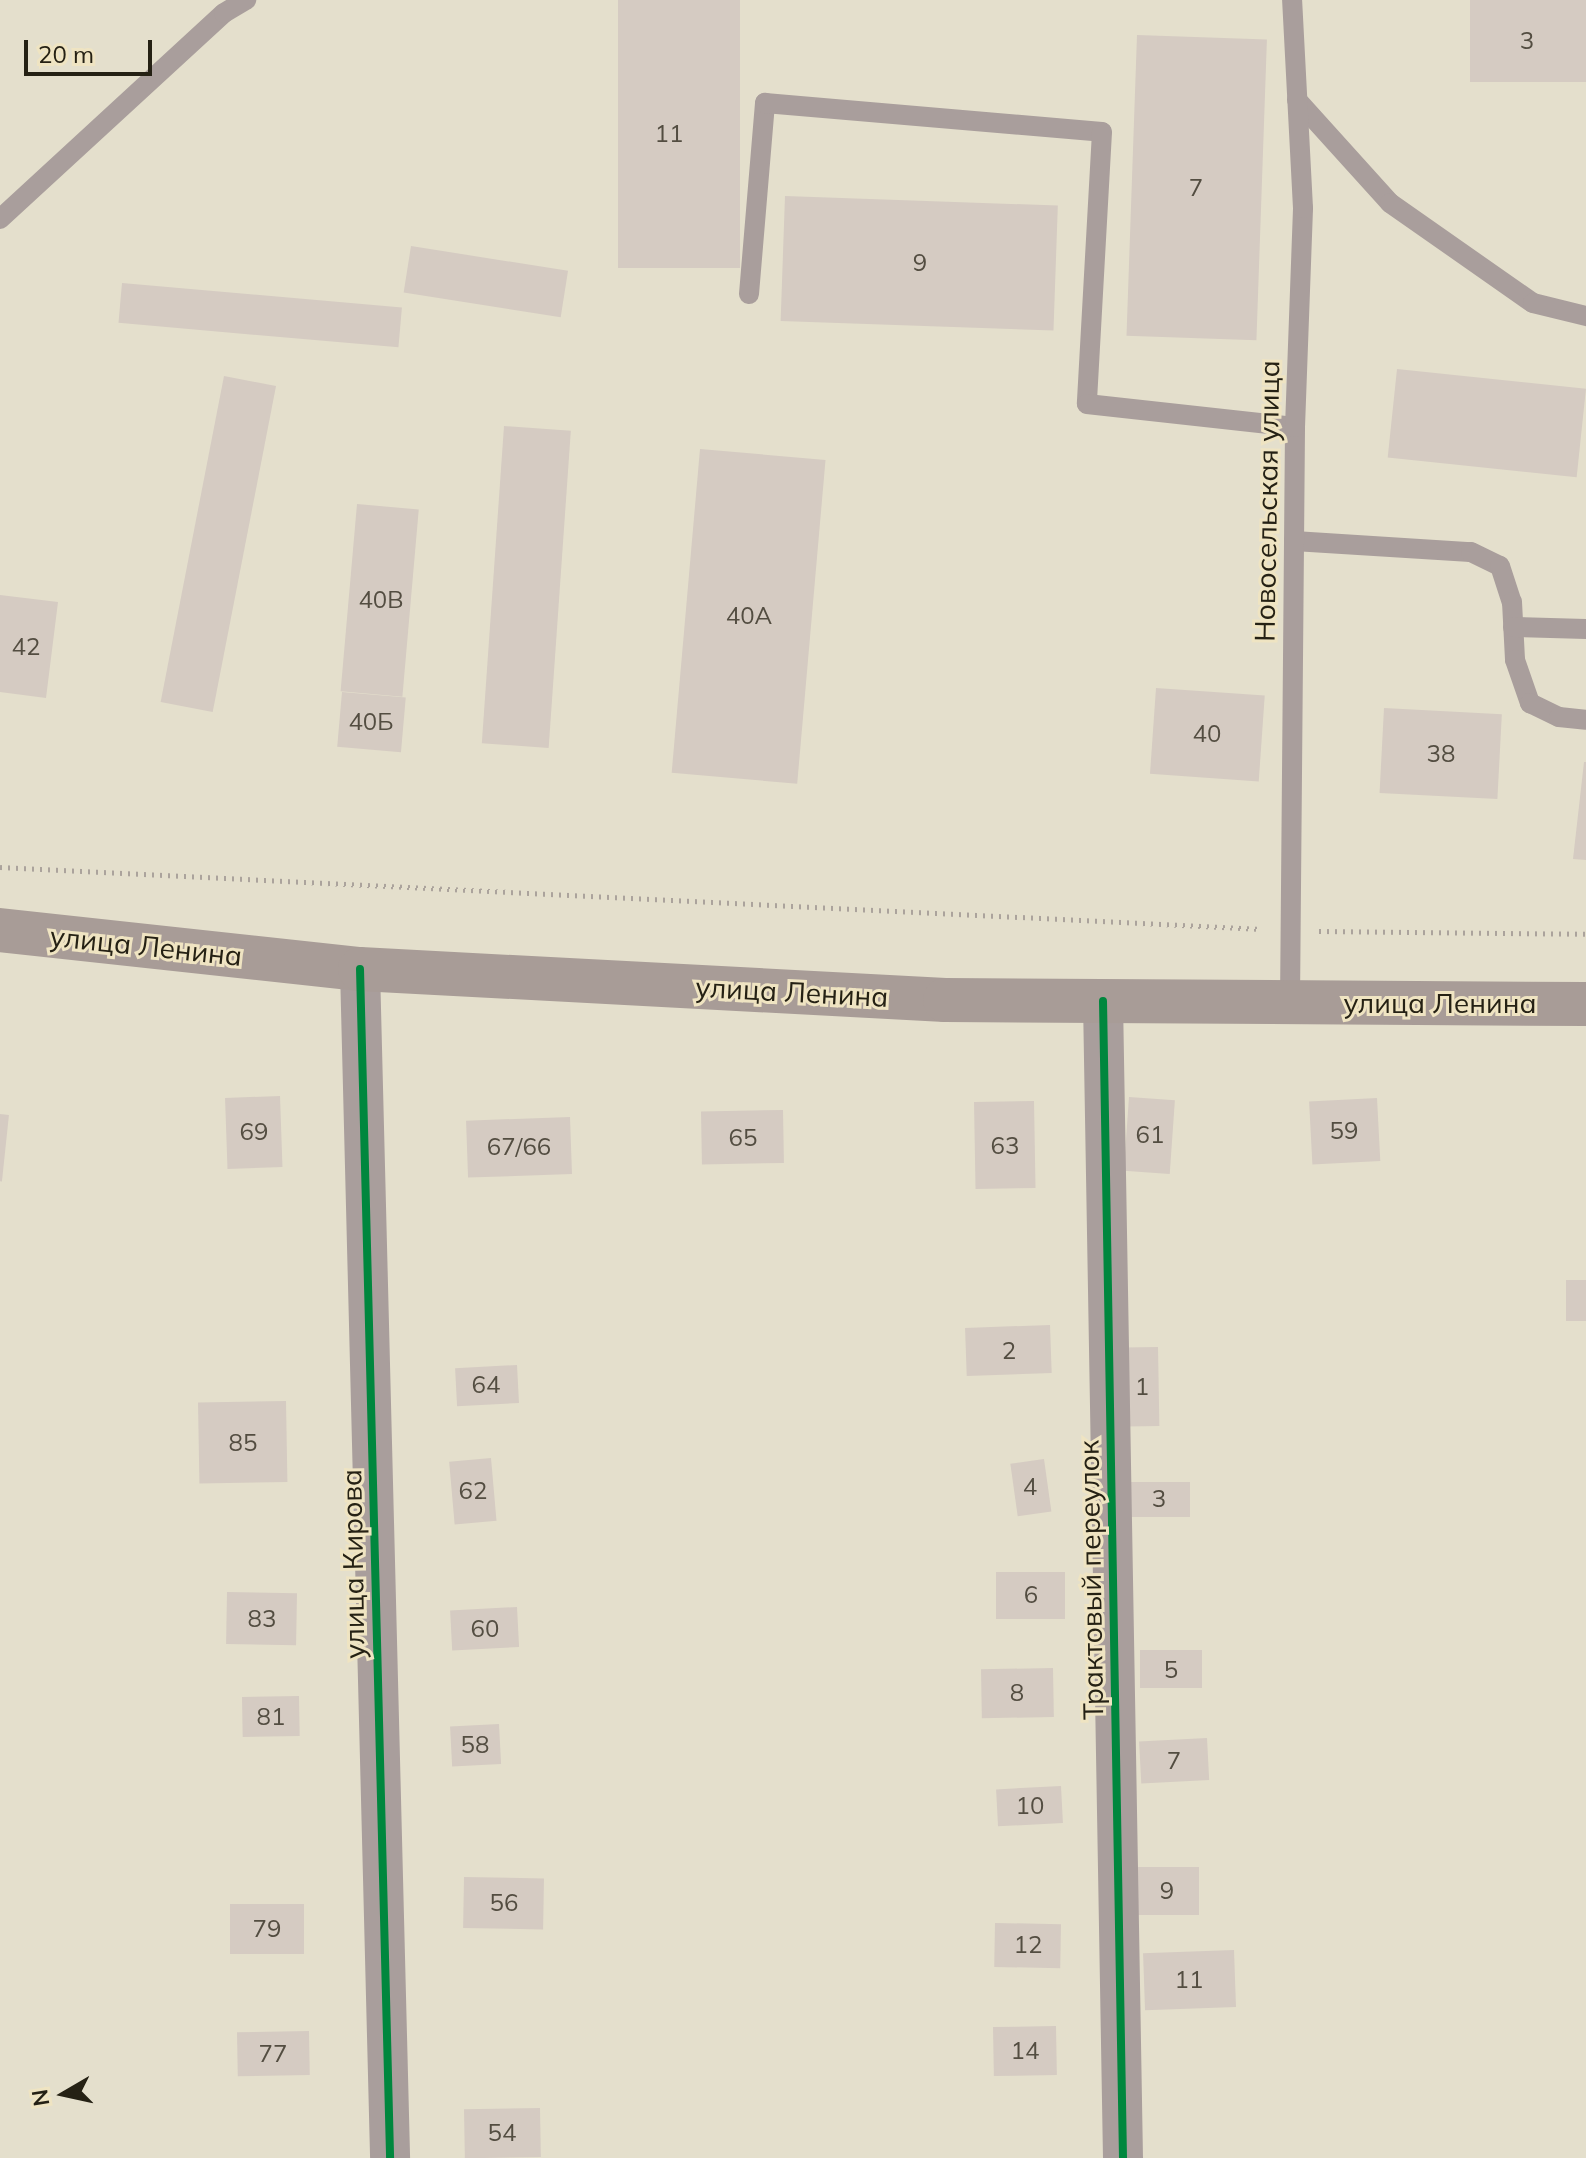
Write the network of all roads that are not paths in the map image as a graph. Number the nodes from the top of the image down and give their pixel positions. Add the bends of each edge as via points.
1 (246, 0) edge
2 (1292, 0) edge
3 (1297, 100) junction
4 (0, 219) edge
5 (749, 294) dead end
6 (1586, 316) edge
7 (1295, 427) junction
8 (1294, 541) junction
9 (1513, 627) junction
10 (1586, 629) edge
11 (1586, 720) edge
12 (0, 930) edge
13 (360, 969) junction
14 (1103, 1001) junction
15 (1290, 1002) junction
16 (1586, 1004) edge
17 (390, 2158) edge
18 (1123, 2158) edge

1 - 4 lane via 224,13
2 - 3 lane, Новосельская улица
3 - 6 lane via 1390,203 1533,303
3 - 7 lane, Новосельская улица via 1303,208
5 - 7 lane via 765,103 1102,132 1087,404
7 - 8 lane, Новосельская улица
8 - 9 lane via 1471,552 1500,566 1512,602
8 - 15 lane, Новосельская улица
9 - 10 lane
9 - 11 lane via 1515,660 1530,703 1559,717
12 - 13 main road, улица Ленина
13 - 14 main road, улица Ленина via 945,1000
13 - 17 street, улица Кирова
14 - 15 main road, улица Ленина
14 - 18 street, Трактовый переулок
15 - 16 main road, улица Ленина

